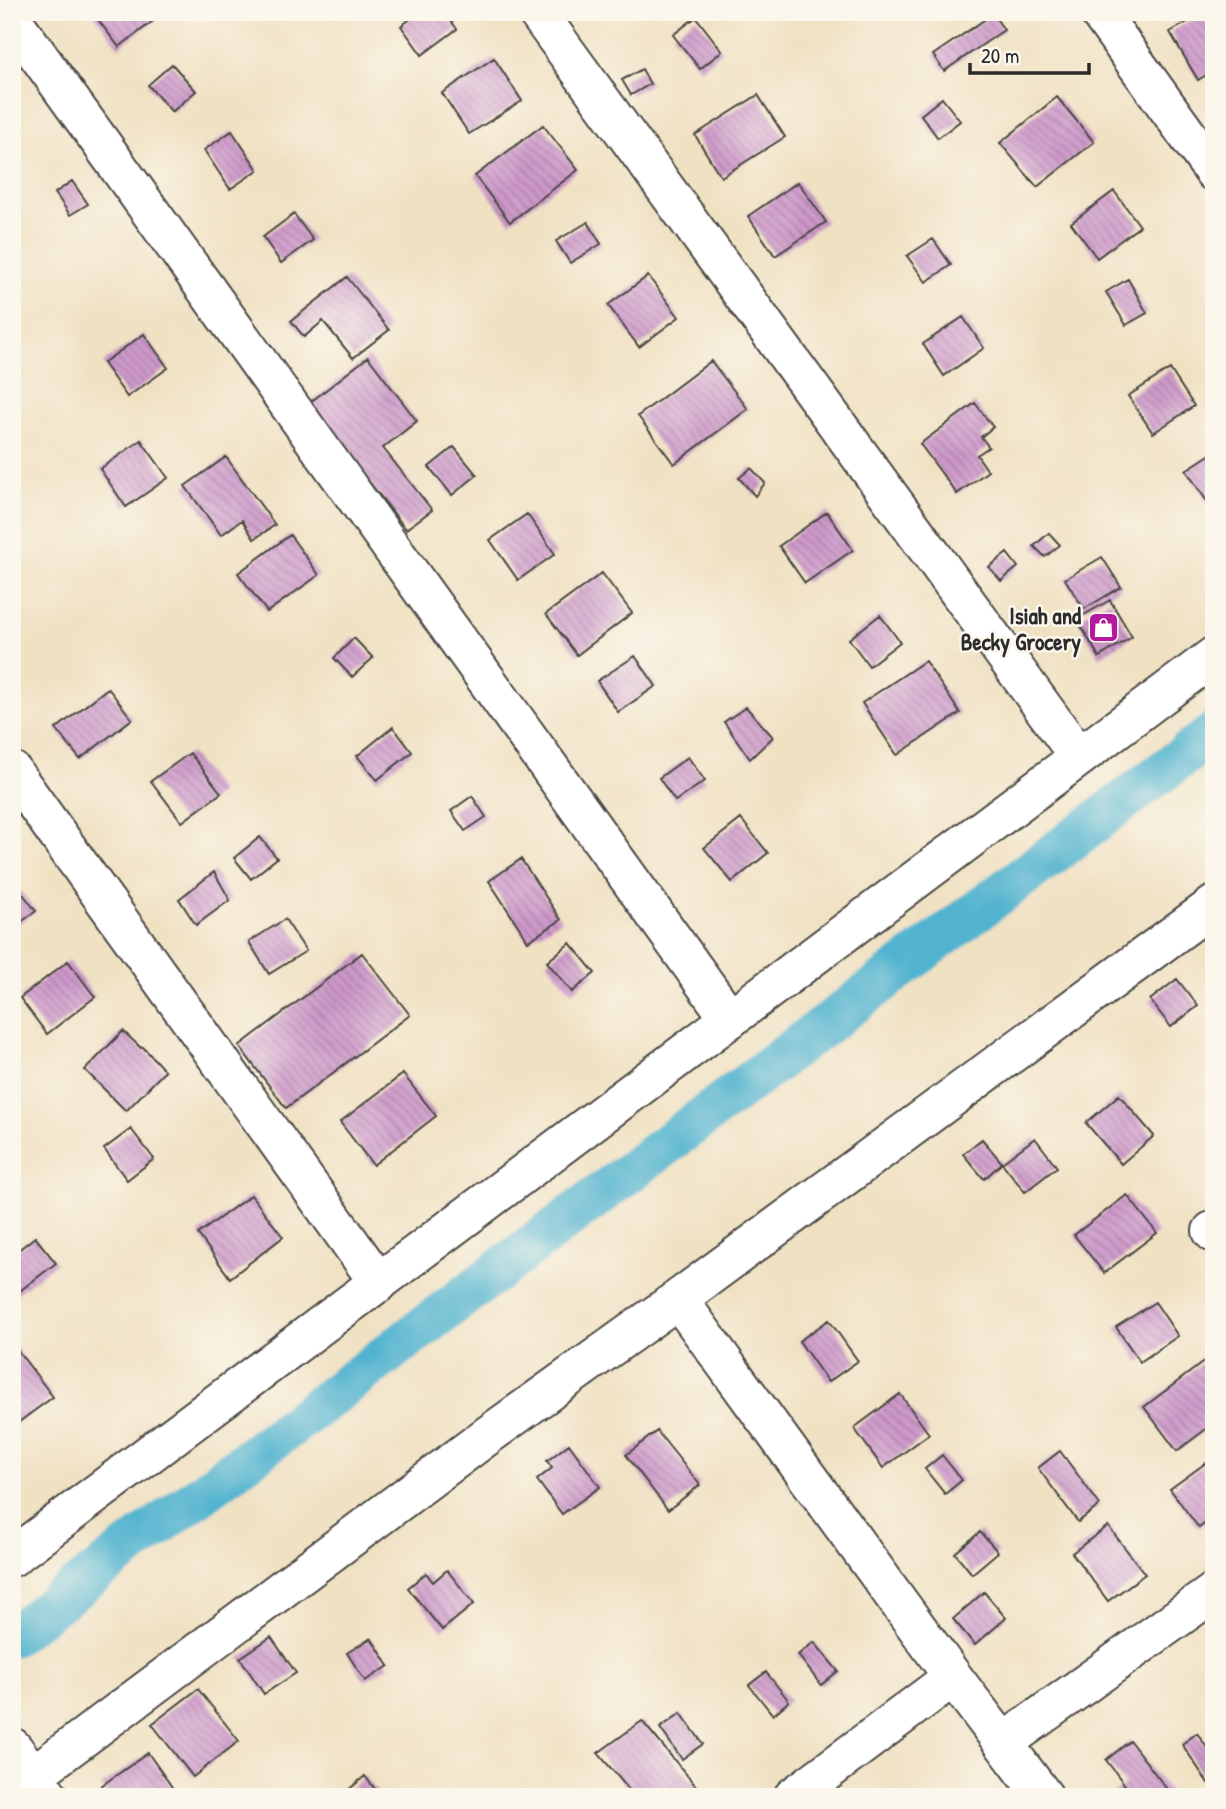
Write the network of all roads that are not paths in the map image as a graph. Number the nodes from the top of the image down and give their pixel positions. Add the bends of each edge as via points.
1 (537, 12) edge
2 (1099, 12) edge
3 (12, 19) edge
4 (1214, 172) edge
5 (1214, 656) edge
6 (1079, 757) junction
7 (12, 771) edge
8 (1214, 905) edge
9 (730, 1019) junction
10 (379, 1283) junction
11 (678, 1299) junction
12 (12, 1557) edge
13 (1214, 1592) edge
14 (953, 1677) junction
15 (1003, 1743) junction
16 (27, 1778) edge
17 (793, 1797) edge
18 (1044, 1797) edge

1 - 6 street
2 - 4 street
3 - 9 street
5 - 6 street
6 - 9 street
7 - 10 street
8 - 11 street
9 - 10 street
10 - 12 street
11 - 14 street
11 - 16 street
13 - 15 street
14 - 15 street
14 - 17 street
15 - 18 street

